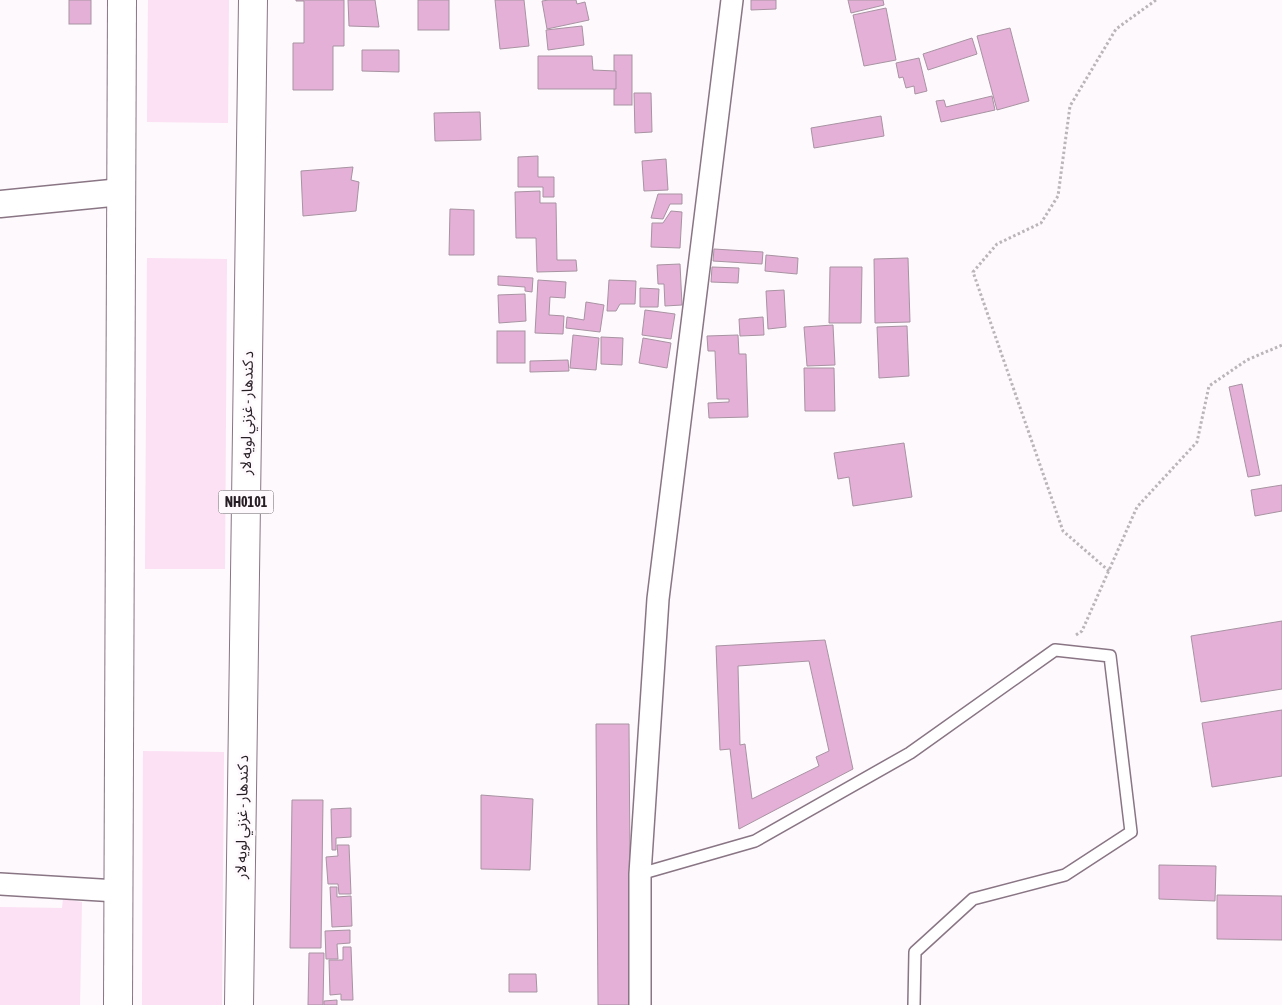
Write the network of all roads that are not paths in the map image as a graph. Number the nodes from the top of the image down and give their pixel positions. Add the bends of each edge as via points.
1 (122, 0) edge
2 (253, 0) edge
3 (732, 0) edge
4 (121, 192) junction
5 (0, 204) edge
6 (640, 874) junction
7 (0, 884) edge
8 (117, 891) junction
9 (118, 1005) edge
10 (239, 1005) edge
11 (640, 1005) edge
12 (914, 1005) edge

1 - 4 highway
2 - 10 highway, د کندهار - غزني لويه لار / NH0101
3 - 6 street via 658,599
4 - 5 street
4 - 8 highway
6 - 11 street
6 - 12 lane via 755,841 910,753 1055,650 1110,656 1131,832 1065,875 973,899 915,952
7 - 8 street
8 - 9 highway

